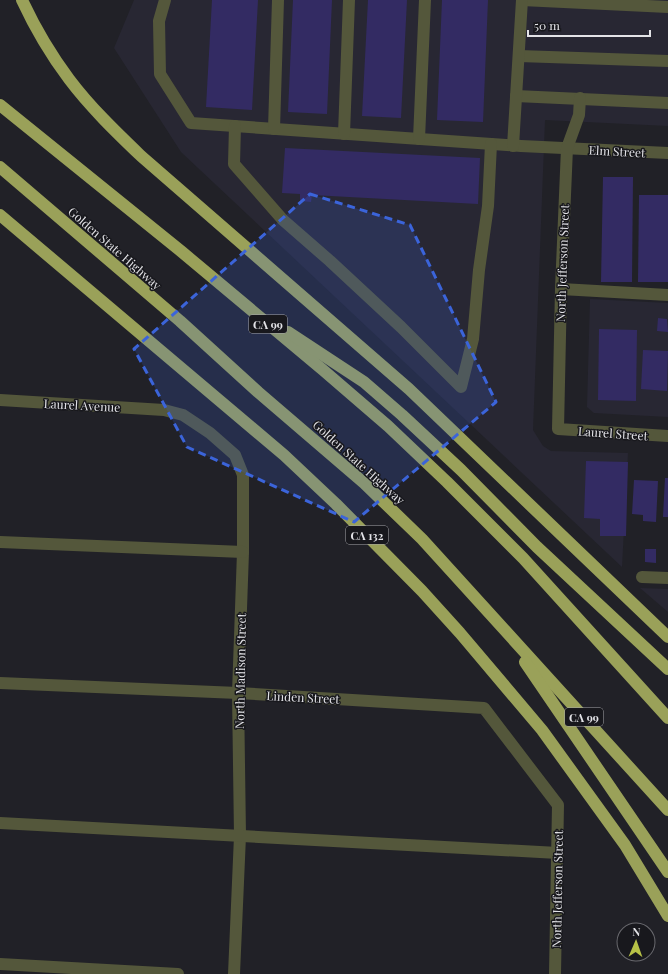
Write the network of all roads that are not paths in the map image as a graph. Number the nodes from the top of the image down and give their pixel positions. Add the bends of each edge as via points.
1 (22, 0) edge
2 (165, 0) edge
3 (278, 0) edge
4 (350, 0) edge
5 (425, 0) edge
6 (522, 0) edge
7 (583, 1) edge
8 (626, 2) edge
9 (668, 7) edge
10 (519, 56) junction
11 (668, 61) edge
12 (516, 96) junction
13 (580, 98) junction
14 (668, 103) edge
15 (0, 105) edge
16 (235, 126) junction
17 (274, 128) junction
18 (344, 134) junction
19 (419, 139) junction
20 (491, 144) junction
21 (513, 146) junction
22 (567, 148) junction
23 (668, 153) edge
24 (0, 167) edge
25 (0, 215) edge
26 (561, 289) junction
27 (668, 295) edge
28 (234, 296) junction
29 (0, 400) edge
30 (164, 410) joint
31 (558, 429) joint
32 (668, 436) edge
33 (0, 542) edge
34 (243, 552) junction
35 (642, 577) dead end
36 (668, 578) edge
37 (500, 625) junction
38 (668, 637) edge
39 (668, 669) edge
40 (0, 682) edge
41 (238, 693) junction
42 (668, 718) edge
43 (558, 805) joint
44 (668, 810) edge
45 (0, 823) edge
46 (240, 836) junction
47 (558, 853) junction
48 (668, 872) edge
49 (668, 916) edge
50 (0, 964) edge
51 (178, 974) edge
52 (234, 974) edge
53 (555, 974) edge

1 - 38 highway via 70,80 115,131 409,389
2 - 16 street, Elm Street via 159,21 160,74 191,123
3 - 17 street
4 - 18 street
5 - 19 street
6 - 7 street
6 - 10 street
7 - 8 street
8 - 9 street
10 - 11 street
10 - 12 street
12 - 13 street
12 - 21 street
13 - 14 street
13 - 22 street, North Jefferson Street via 579,115
15 - 28 highway, CA 99
16 - 17 street, Elm Street
16 - 20 street via 234,164 282,220 401,327 461,387 474,339 479,270 488,206
17 - 18 street, Elm Street
18 - 19 street, Elm Street
19 - 20 street, Elm Street
20 - 21 street, Elm Street
21 - 22 street, Elm Street
22 - 23 street, Elm Street
22 - 26 street, North Jefferson Street
24 - 37 highway, Golden State Highway / CA 99 via 364,483 422,538
25 - 49 highway, CA 132 via 284,455 422,591 542,730 625,845
26 - 27 street
26 - 31 street, North Jefferson Street
28 - 39 highway via 364,382 461,470 537,547
28 - 42 highway, CA 99 via 388,426 447,482 523,558
29 - 30 street, Laurel Avenue
30 - 34 street, North Madison Street via 183,415 210,433 235,455 243,475
31 - 32 street, Laurel Street
33 - 34 street
34 - 41 street, North Madison Street
35 - 36 street
37 - 44 highway, Golden State Highway / CA 99
37 - 48 highway
40 - 41 street, Linden Street
41 - 43 street, Linden Street via 484,708
41 - 46 street, North Madison Street
43 - 47 street, North Jefferson Street
45 - 46 street
46 - 47 street
46 - 52 street, North Madison Street
47 - 53 street, North Jefferson Street
50 - 51 street

